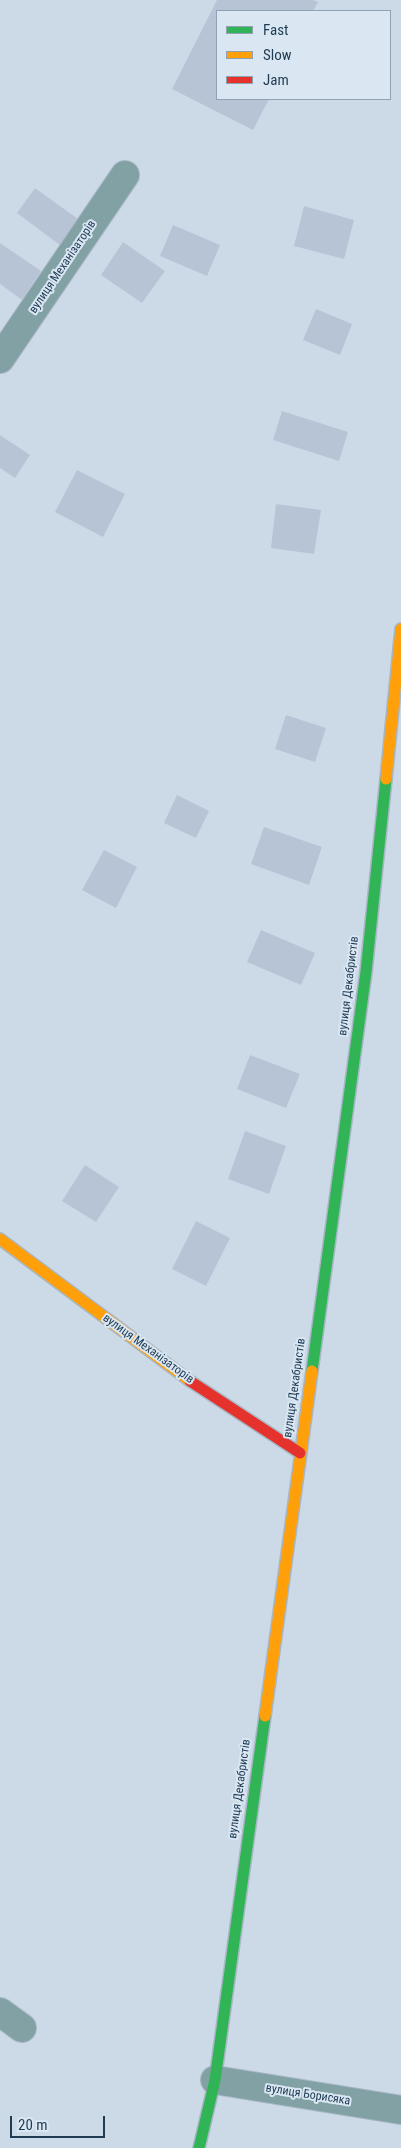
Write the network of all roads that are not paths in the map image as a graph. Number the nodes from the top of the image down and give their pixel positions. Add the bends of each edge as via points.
1 (125, 175) dead end
2 (0, 359) edge
3 (401, 629) edge
4 (0, 1239) edge
5 (300, 1453) junction
6 (0, 2012) edge
7 (22, 2028) dead end
8 (215, 2080) junction
9 (401, 2110) edge
10 (200, 2148) edge

1 - 2 street, вулиця Механізаторів
3 - 5 street, вулиця Декабристів via 366,972
4 - 5 street, вулиця Механізаторів via 187,1379
5 - 8 street, вулиця Декабристів
6 - 7 street
8 - 9 street, вулиця Борисяка
8 - 10 street, вулиця Декабристів

